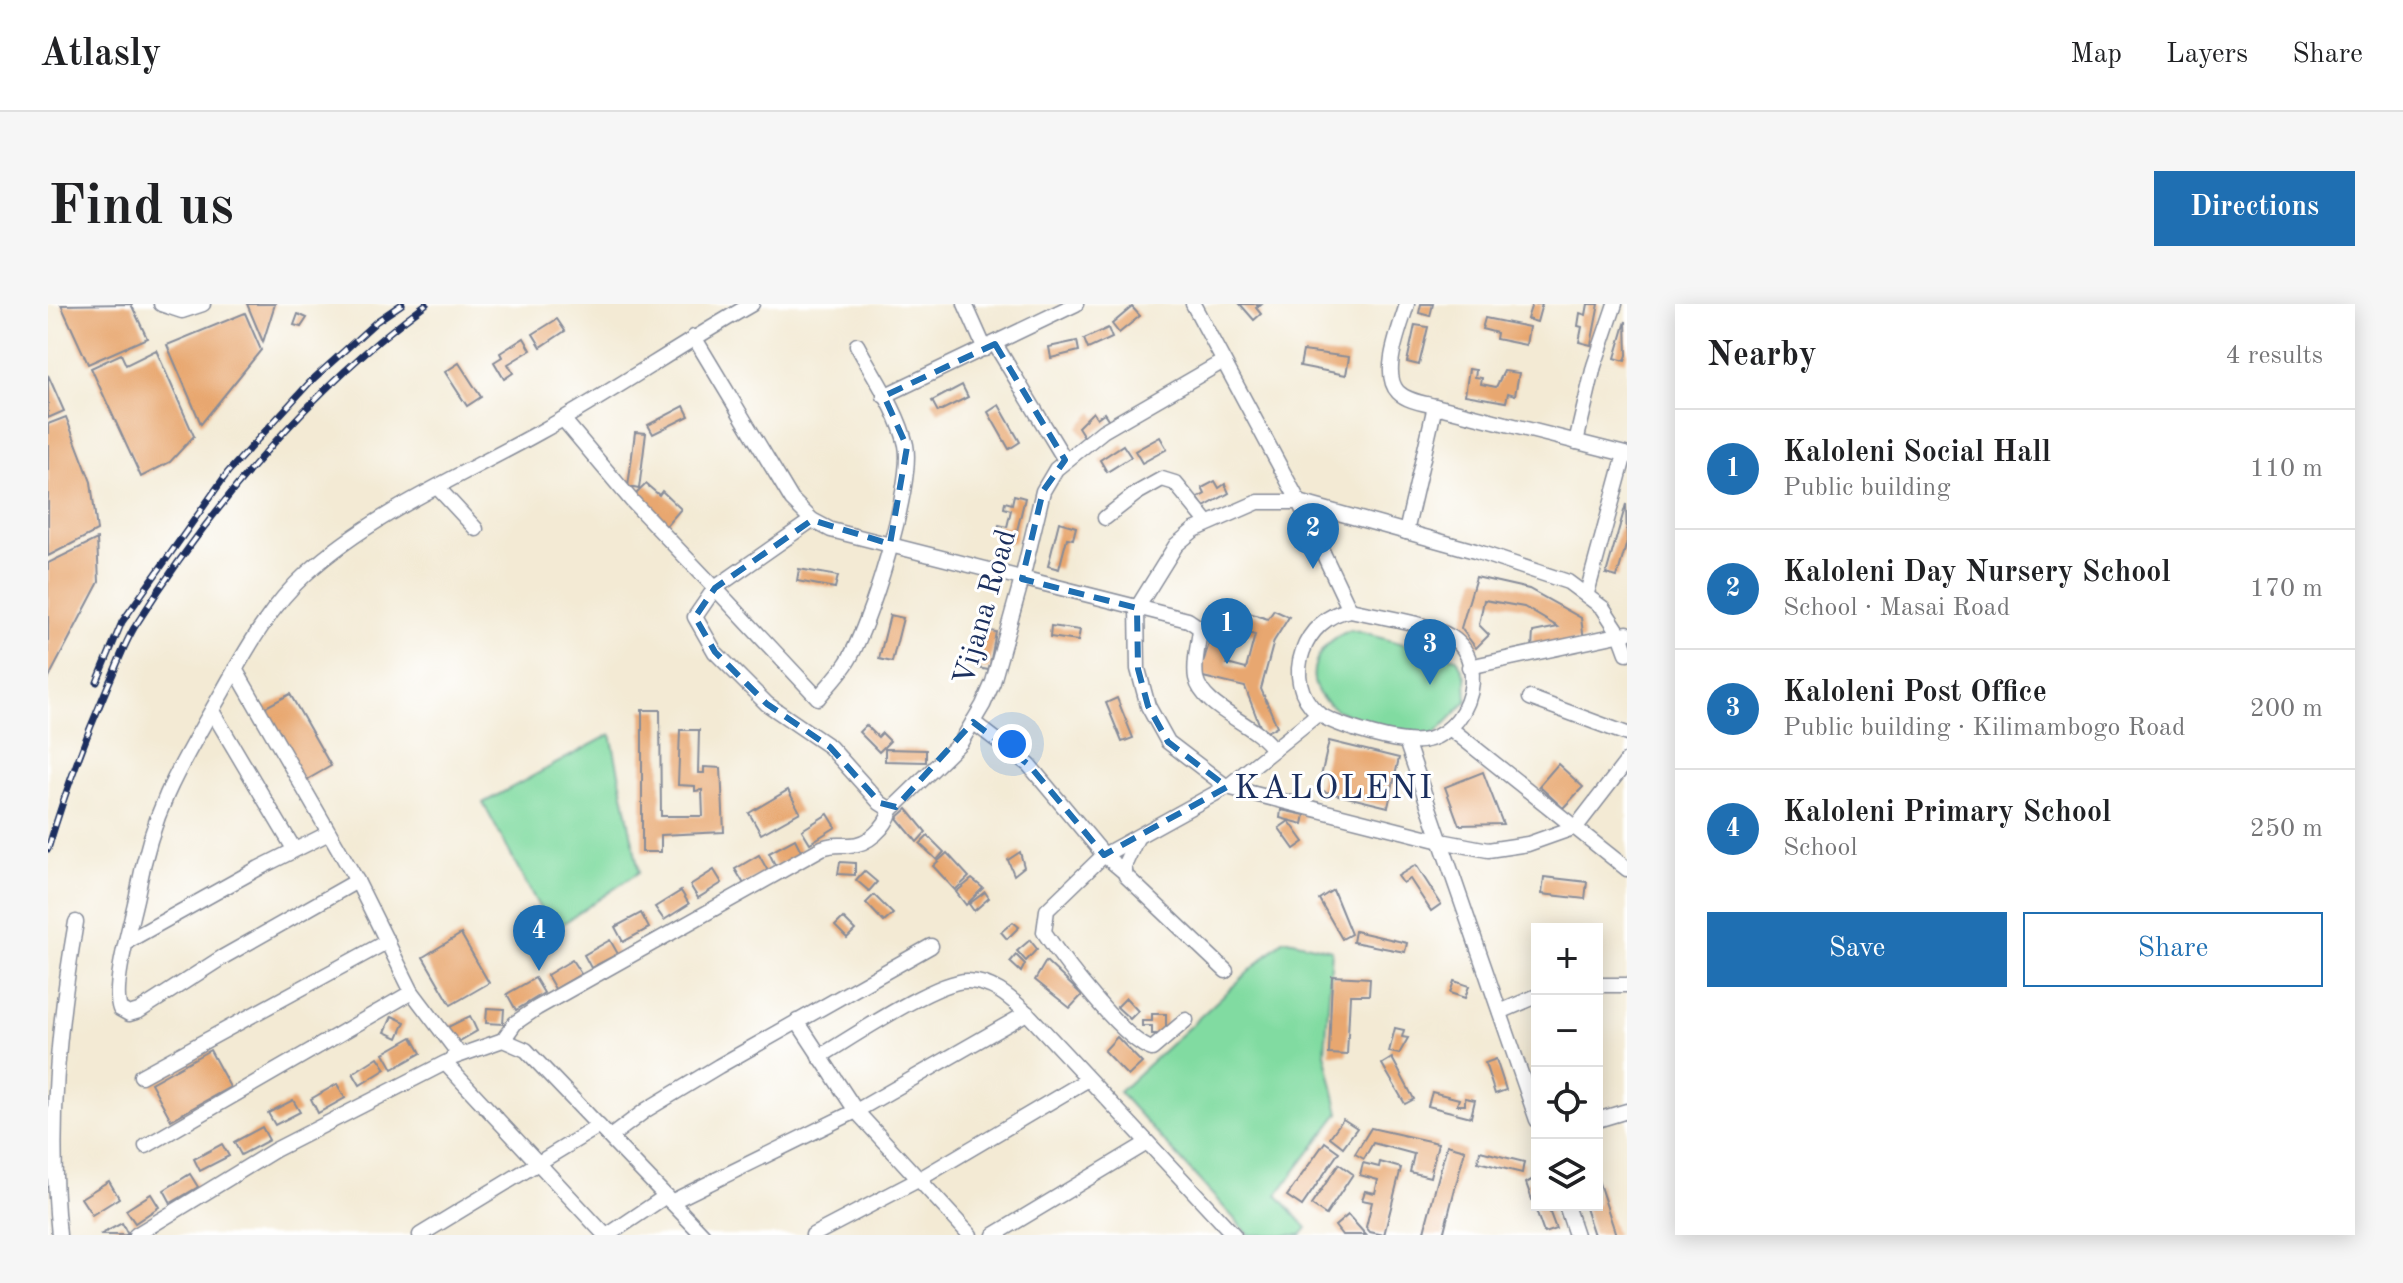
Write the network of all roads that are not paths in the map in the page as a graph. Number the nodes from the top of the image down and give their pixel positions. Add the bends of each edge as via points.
1 (161, 304) edge
2 (203, 304) edge
3 (752, 304) edge
4 (965, 304) edge
5 (1076, 304) edge
6 (1193, 304) edge
7 (1407, 304) edge
8 (1615, 304) edge
9 (694, 337) junction
10 (857, 345) dead end
11 (990, 346) junction
12 (1222, 362) junction
13 (884, 396) junction
14 (1435, 406) junction
15 (563, 419) junction
16 (1576, 442) junction
17 (1626, 454) edge
18 (1065, 460) junction
19 (438, 488) junction
20 (1299, 502) junction
21 (1105, 518) dead end
22 (812, 520) junction
23 (1208, 523) junction
24 (476, 529) dead end
25 (1406, 532) junction
26 (890, 544) junction
27 (1022, 579) junction
28 (715, 588) junction
29 (1587, 593) junction
30 (1137, 608) junction
31 (1350, 610) junction
32 (1624, 634) edge
33 (1627, 653) edge
34 (1469, 667) junction
35 (235, 669) junction
36 (1530, 698) dead end
37 (212, 711) junction
38 (1319, 713) junction
39 (973, 722) junction
40 (1451, 729) junction
41 (1627, 734) edge
42 (1406, 741) junction
43 (1273, 750) junction
44 (1627, 761) edge
45 (1227, 787) junction
46 (891, 810) junction
47 (1576, 827) junction
48 (329, 833) junction
49 (1137, 838) junction
50 (1441, 841) junction
51 (294, 849) junction
52 (1104, 855) junction
53 (1627, 869) edge
54 (1123, 871) junction
55 (357, 881) junction
56 (76, 922) dead end
57 (128, 941) junction
58 (388, 941) junction
59 (931, 946) dead end
60 (1226, 971) dead end
61 (1603, 985) edge
62 (1627, 985) edge
63 (412, 992) junction
64 (1531, 999) edge
65 (1500, 1012) junction
66 (1027, 1013) junction
67 (1186, 1020) dead end
68 (797, 1021) junction
69 (503, 1040) junction
70 (459, 1054) junction
71 (819, 1057) junction
72 (445, 1063) junction
73 (141, 1076) dead end
74 (1087, 1080) junction
75 (1531, 1102) edge
76 (856, 1111) junction
77 (1627, 1111) edge
78 (1603, 1118) edge
79 (599, 1126) junction
80 (610, 1137) junction
81 (1147, 1143) junction
82 (146, 1146) dead end
83 (541, 1165) junction
84 (918, 1180) junction
85 (668, 1199) junction
86 (1568, 1211) edge
87 (59, 1235) edge
88 (136, 1235) edge
89 (420, 1235) edge
90 (606, 1235) edge
91 (703, 1235) edge
92 (813, 1235) edge
93 (970, 1235) edge
94 (994, 1235) edge
95 (1234, 1235) edge
96 (1576, 1235) edge

1 - 2 street via 182,311
3 - 9 street
4 - 11 street
5 - 11 street
6 - 12 street
7 - 14 street via 1391,373 1393,385 1400,395
8 - 16 street
9 - 15 street
9 - 22 street via 792,500
10 - 13 street
11 - 13 street
11 - 18 street
12 - 18 street, Vijana Road via 1103,431
12 - 20 street
13 - 26 street via 907,447
14 - 16 street
14 - 25 street
15 - 19 street
15 - 28 street
16 - 17 street
17 - 29 street
18 - 27 street, Vijana Road via 1043,491
19 - 24 street
19 - 35 street via 360,534 306,574
20 - 23 street via 1258,502
20 - 25 street
20 - 31 street
21 - 23 street via 1162,479 1175,483
22 - 26 street
22 - 28 street
23 - 30 street via 1176,545
25 - 29 street via 1527,566
26 - 27 street
26 - 28 street via 856,644 818,698
27 - 30 street
27 - 39 street, Vijana Road via 993,682
28 - 46 street via 695,617 715,652 767,704 830,747
29 - 32 street
30 - 43 street via 1197,625 1199,686
30 - 45 street via 1138,669 1148,706 1168,742
31 - 34 street via 1451,637 1464,650
31 - 38 street via 1318,624 1298,663 1305,694
32 - 33 street
32 - 34 street
34 - 40 street via 1469,700
35 - 37 street
35 - 48 street
36 - 41 street
37 - 51 street
37 - 57 street via 181,760 156,818
38 - 42 street
38 - 43 street
39 - 46 street, Vijana Road via 961,742
39 - 52 street via 1029,765
40 - 42 street via 1431,740
40 - 47 street
42 - 50 street
43 - 45 street
44 - 47 street
45 - 49 street
45 - 50 street
46 - 69 street, Vijana Road via 879,831 854,844 828,846 717,906 537,1008 515,1023
47 - 50 street via 1528,844 1488,850
47 - 53 street
48 - 51 street
48 - 55 street
49 - 52 street
49 - 54 street
50 - 65 street
51 - 57 street
52 - 54 street
52 - 67 street via 1047,910 1044,932 1070,970 1148,1049
54 - 60 street via 1136,890
55 - 57 street via 129,1014 120,1009 118,996
55 - 58 street
56 - 87 street via 58,1034
58 - 63 street
58 - 73 street
59 - 68 street
61 - 62 street
63 - 70 street
63 - 82 street
64 - 65 street
65 - 75 street
66 - 71 street via 984,983 956,981
66 - 74 street
66 - 76 street
68 - 71 street
68 - 80 street
69 - 70 street
69 - 79 street via 526,1050
70 - 72 street
71 - 76 street
72 - 83 street
72 - 88 street via 275,1150
74 - 81 street
74 - 84 street
76 - 84 street
76 - 85 street
77 - 78 street
79 - 80 street
79 - 83 street
80 - 85 street
81 - 94 street
81 - 95 street
83 - 89 street
83 - 90 street
84 - 92 street
84 - 93 street
85 - 90 street
85 - 91 street
86 - 96 street

